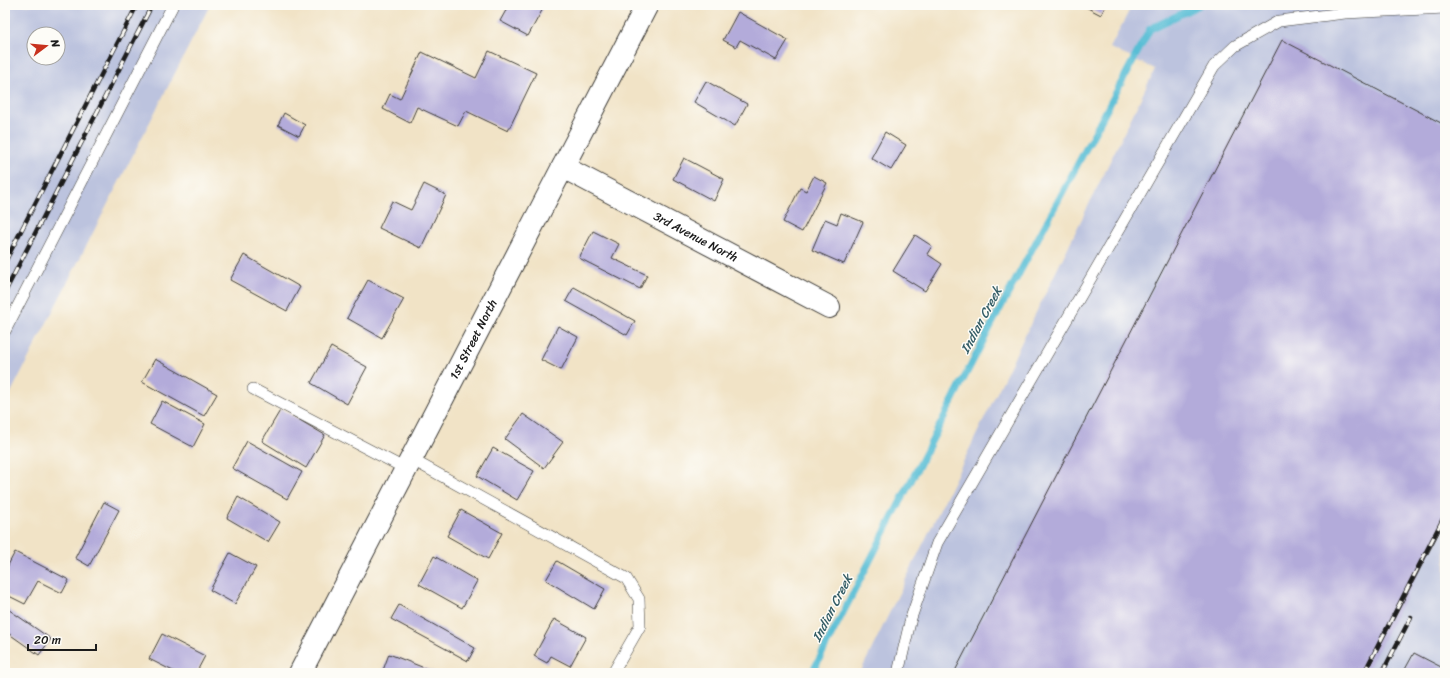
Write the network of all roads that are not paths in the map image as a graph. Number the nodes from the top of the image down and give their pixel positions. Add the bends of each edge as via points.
1 (173, 5) edge
2 (647, 5) edge
3 (1445, 8) edge
4 (563, 167) junction
5 (829, 307) dead end
6 (5, 331) edge
7 (253, 389) dead end
8 (409, 464) junction
9 (300, 673) edge
10 (613, 673) edge
11 (898, 673) edge

1 - 6 lane
2 - 4 street, 1st Street North
3 - 11 lane via 1345,13 1279,21 1235,46 1214,66 937,544 911,618
4 - 5 street, 3rd Avenue North
4 - 8 street, 1st Street North
7 - 8 lane
8 - 9 street, 1st Street North
8 - 10 lane via 626,578 639,599 640,626

